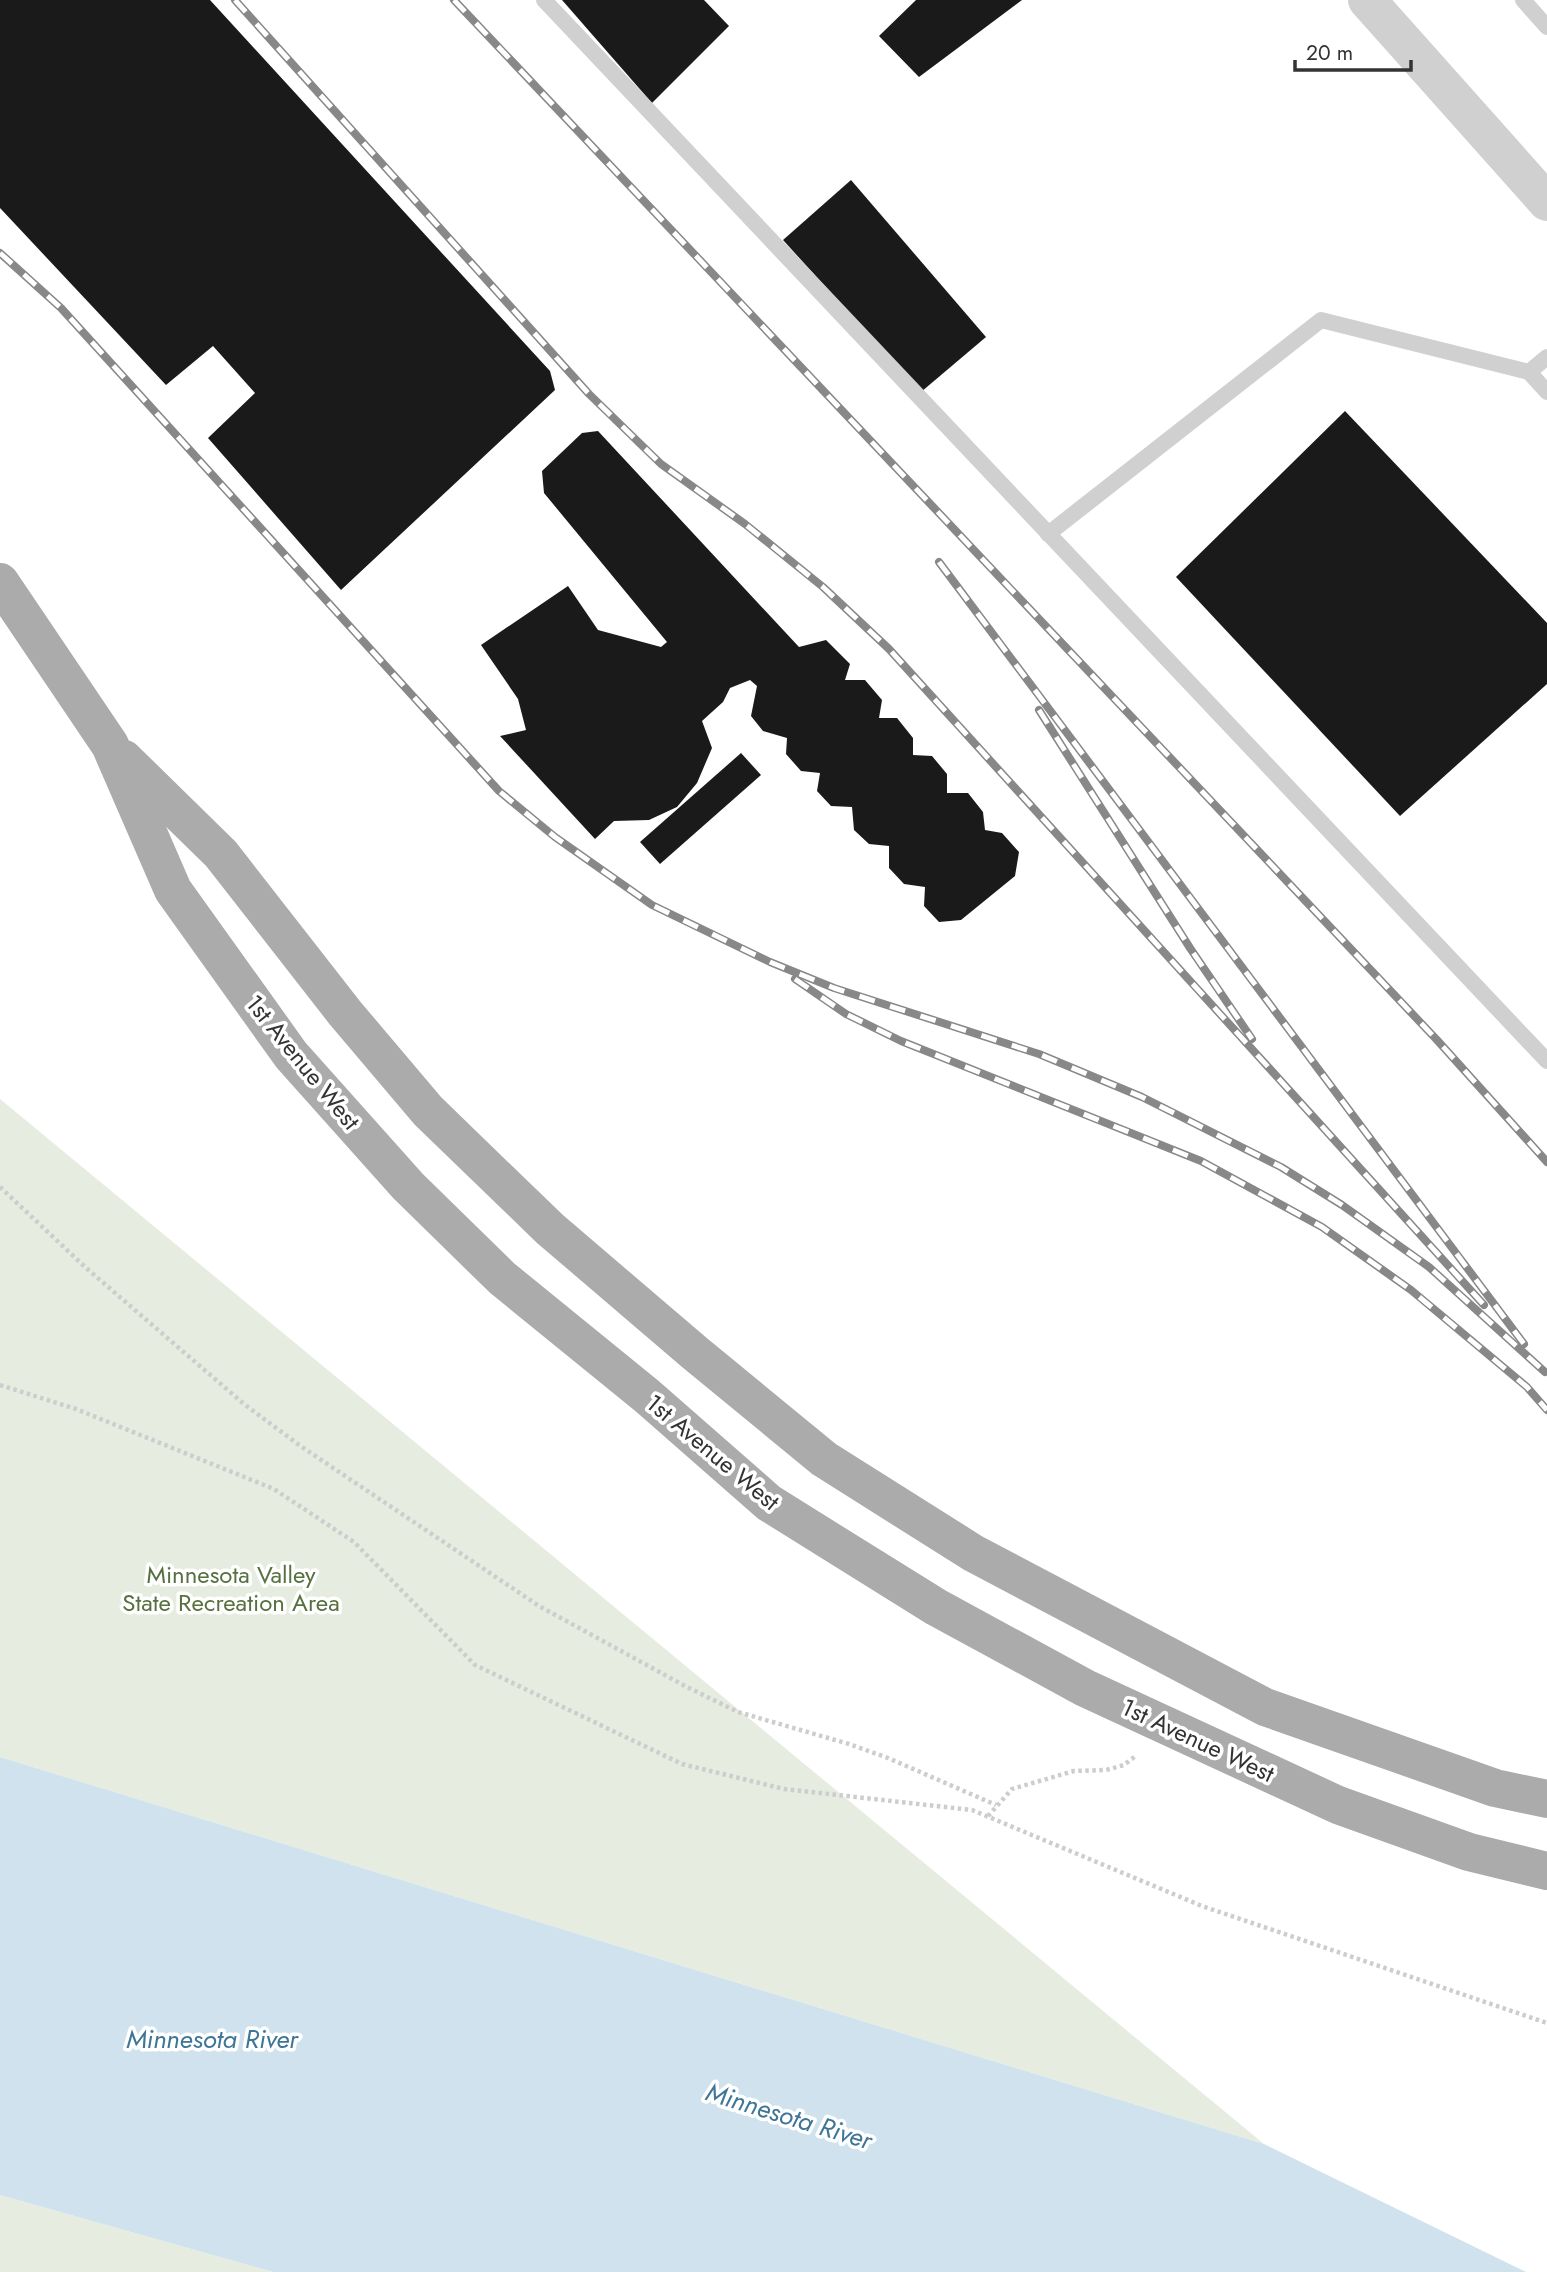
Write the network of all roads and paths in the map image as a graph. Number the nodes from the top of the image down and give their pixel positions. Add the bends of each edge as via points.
1 (544, 0) edge
2 (1367, 0) edge
3 (1523, 0) edge
4 (1547, 27) edge
5 (1547, 202) edge
6 (1547, 357) edge
7 (1529, 372) junction
8 (1547, 392) edge
9 (1048, 534) junction
10 (0, 582) edge
11 (110, 746) junction
12 (1547, 1061) edge
13 (0, 1187) edge
14 (0, 1385) edge
15 (1137, 1755) dead end
16 (1547, 1799) edge
17 (996, 1805) junction
18 (988, 1816) junction
19 (1547, 1871) edge
20 (1547, 2023) edge

1 - 9 lane
2 - 5 street
3 - 4 lane
6 - 7 lane
7 - 8 lane
7 - 9 lane via 1321,320
9 - 12 lane
10 - 11 main road, 1st Avenue West
11 - 16 main road, 1st Avenue West via 221,854 428,1111 550,1229 824,1459 973,1553 1265,1707 1496,1788
11 - 19 main road, 1st Avenue West via 173,890 290,1055 408,1186 502,1278 769,1503 936,1607 1086,1688 1338,1805 1469,1852
13 - 17 path via 244,1404 539,1606 738,1712 888,1758
14 - 18 path via 76,1409 274,1489 355,1542 475,1665 682,1764 784,1789 972,1810
15 - 17 path via 1106,1770 1074,1771 1012,1789
17 - 18 path
18 - 20 path via 1202,1906

